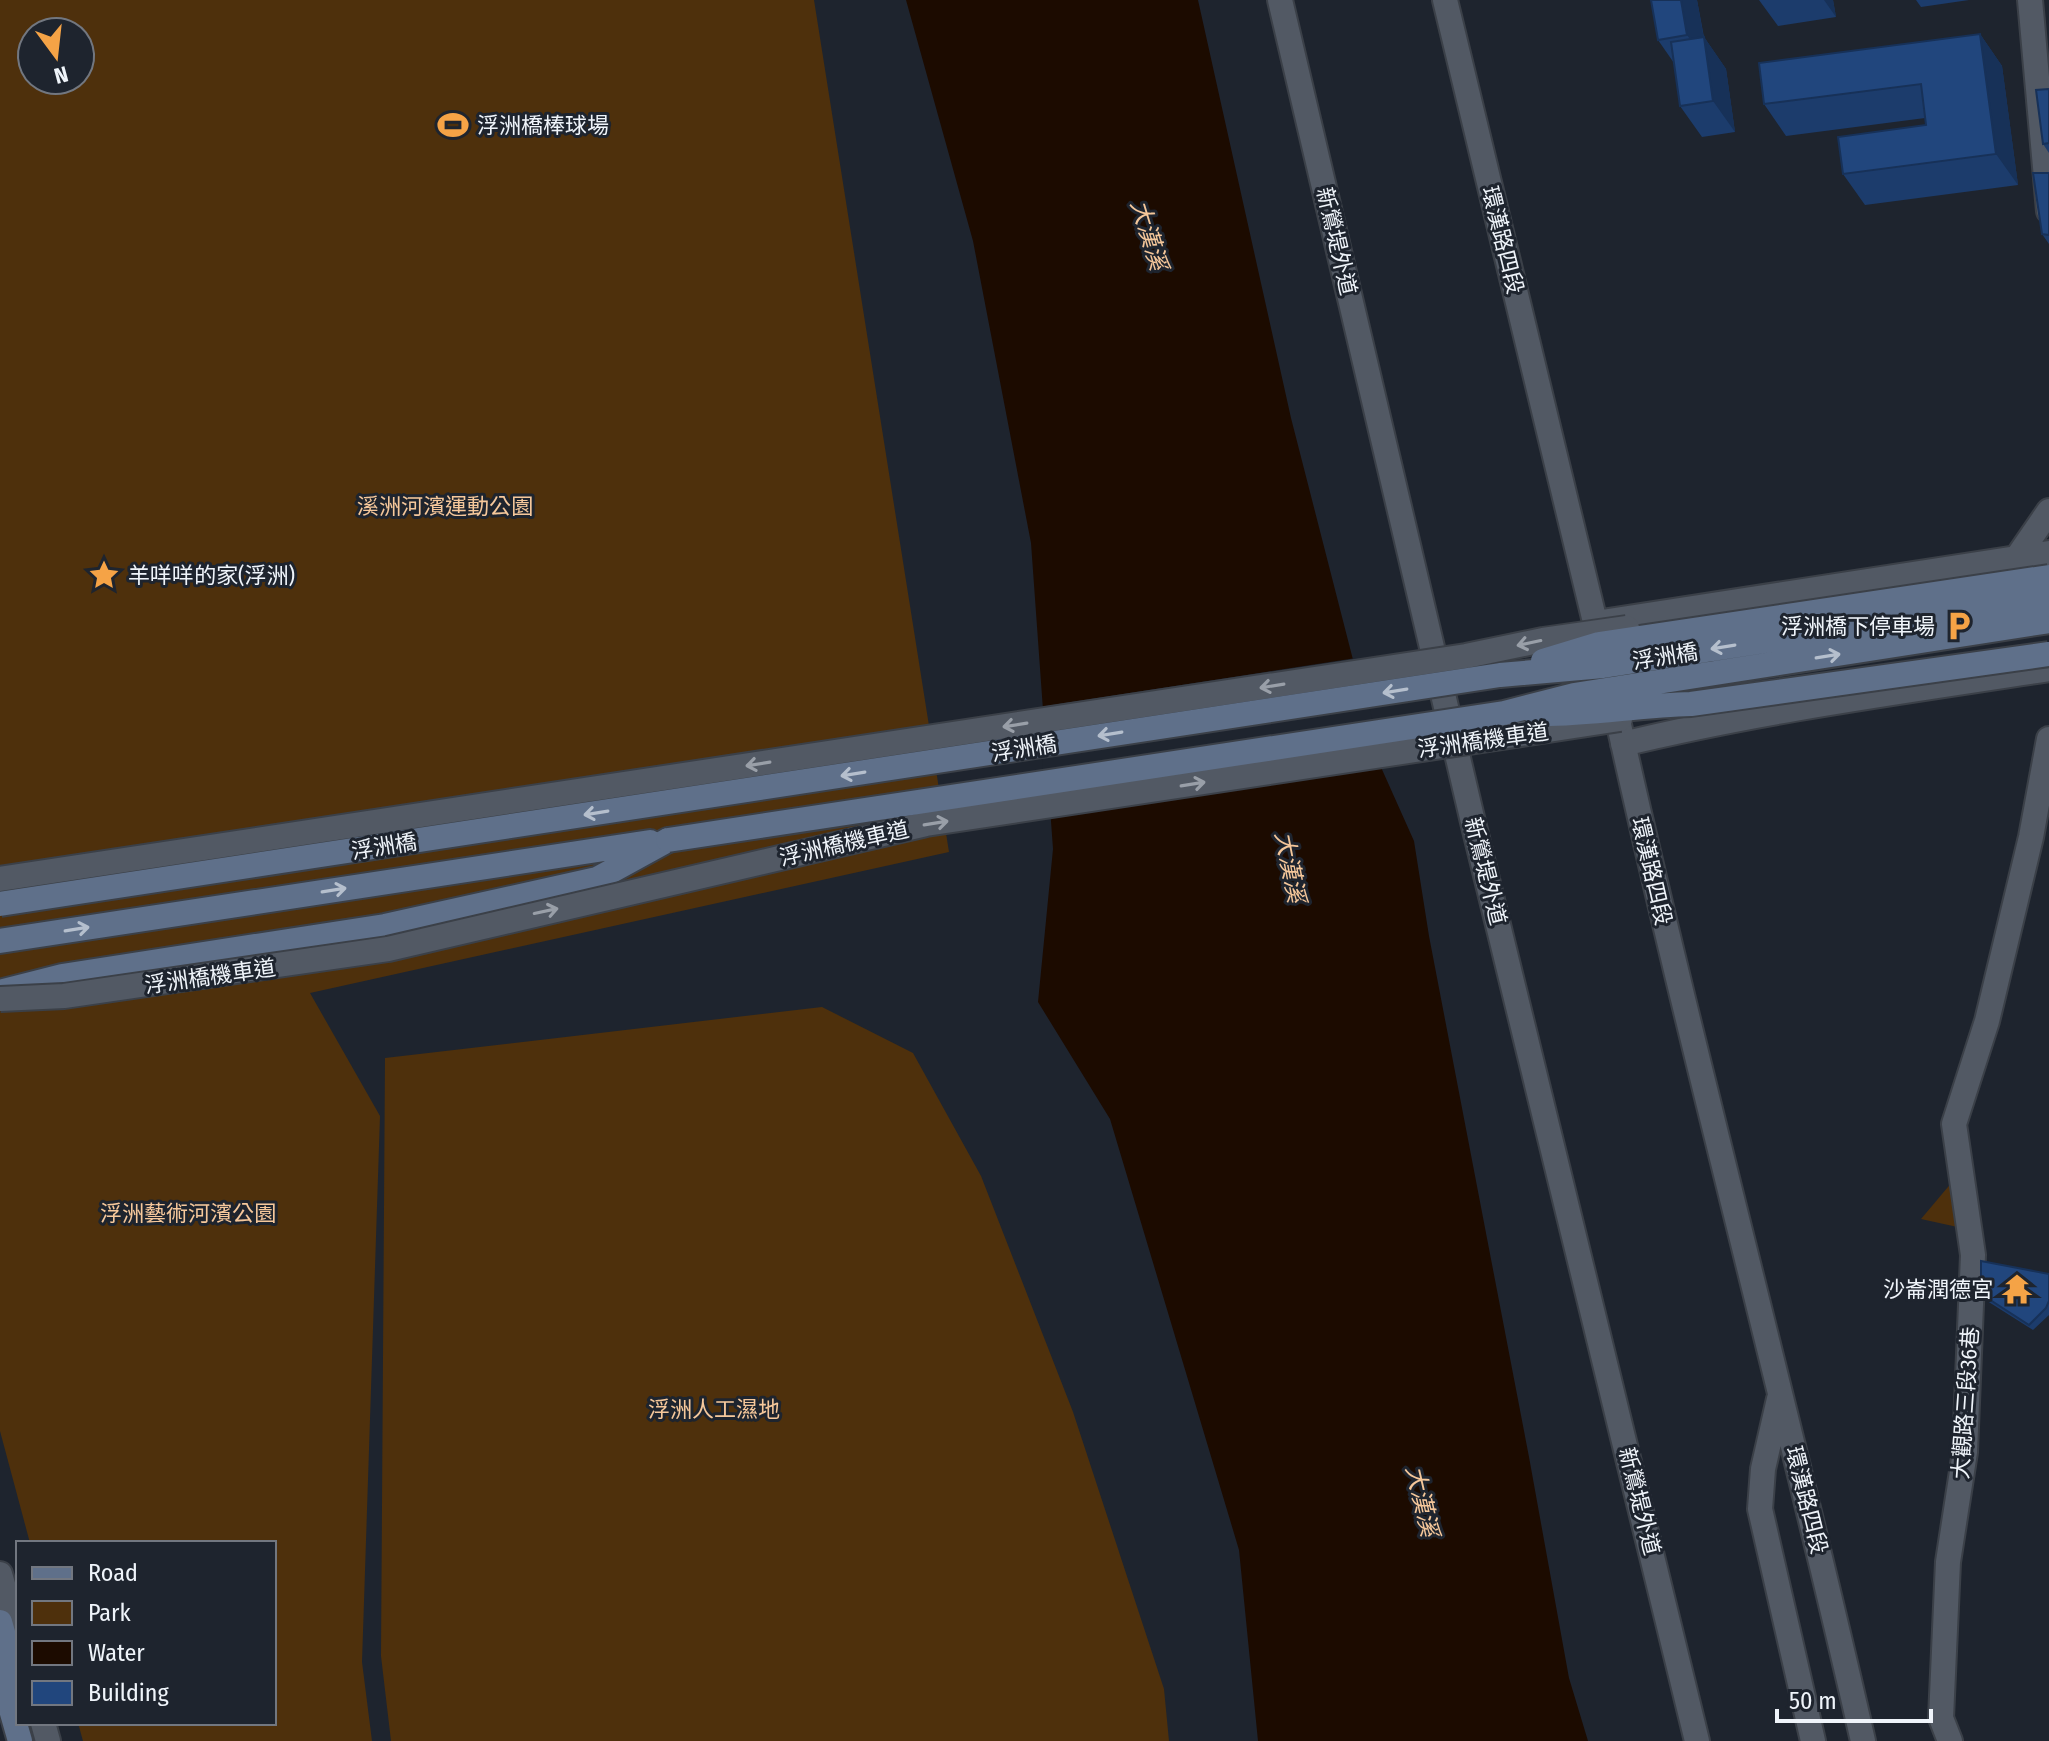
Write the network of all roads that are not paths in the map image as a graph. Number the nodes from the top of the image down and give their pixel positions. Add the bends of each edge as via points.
1 (1280, 0) edge
2 (1445, 0) edge
3 (2037, 10) edge
4 (2049, 211) edge
5 (2049, 511) edge
6 (2049, 553) edge
7 (2016, 559) junction
8 (2049, 565) edge
9 (2049, 577) edge
10 (1770, 596) junction
11 (2049, 597) edge
12 (2049, 621) edge
13 (1596, 623) junction
14 (2049, 654) edge
15 (2049, 669) edge
16 (1500, 675) junction
17 (1691, 704) junction
18 (1797, 710) junction
19 (1504, 713) junction
20 (2049, 739) edge
21 (1623, 744) junction
22 (668, 840) junction
23 (0, 879) edge
24 (0, 904) edge
25 (500, 921) junction
26 (0, 941) edge
27 (0, 992) edge
28 (0, 999) edge
29 (0, 1006) edge
30 (1781, 1393) junction
31 (0, 1574) edge
32 (0, 1622) edge
33 (16, 1629) edge
34 (0, 1671) edge
35 (16, 1678) edge
36 (20, 1741) edge
37 (1697, 1741) edge
38 (1813, 1741) edge
39 (1863, 1741) edge
40 (1950, 1741) edge

1 - 37 street, 新鶯堤外道
2 - 13 street, 環漢路四段
3 - 4 street
5 - 7 street
6 - 7 street
7 - 10 street
8 -> 23 street, bridge
9 - 16 main road, bridge via 1599,644
10 - 13 street
10 - 18 street via 1752,620 1774,710
11 -> 16 main road, 浮洲橋, bridge via 1603,666
19 -> 12 main road, 浮洲橋, bridge via 1574,695
13 - 21 street, 環漢路四段
14 - 17 main road, bridge
15 - 18 street
16 -> 24 main road, 浮洲橋, bridge
17 - 19 main road, bridge via 1576,715
25 -> 17 street, 浮洲橋機車道, bridge via 926,824 1653,715
18 - 21 street
19 - 22 main road, 浮洲橋, bridge
20 - 40 street, 大觀路三段36巷 via 1987,1021 1954,1124 1973,1255 1965,1452 1948,1562 1941,1718
21 - 30 street, 環漢路四段
26 -> 22 main road, 浮洲橋
22 - 27 main road, 浮洲橋 via 597,879 385,926 62,976
25 - 28 street, 浮洲橋機車道, bridge via 388,949 64,996
25 - 29 street, bridge via 63,987
30 - 38 street via 1763,1469 1760,1509
30 - 39 street, 環漢路四段
31 - 33 street
32 - 35 main road
34 - 36 main road

